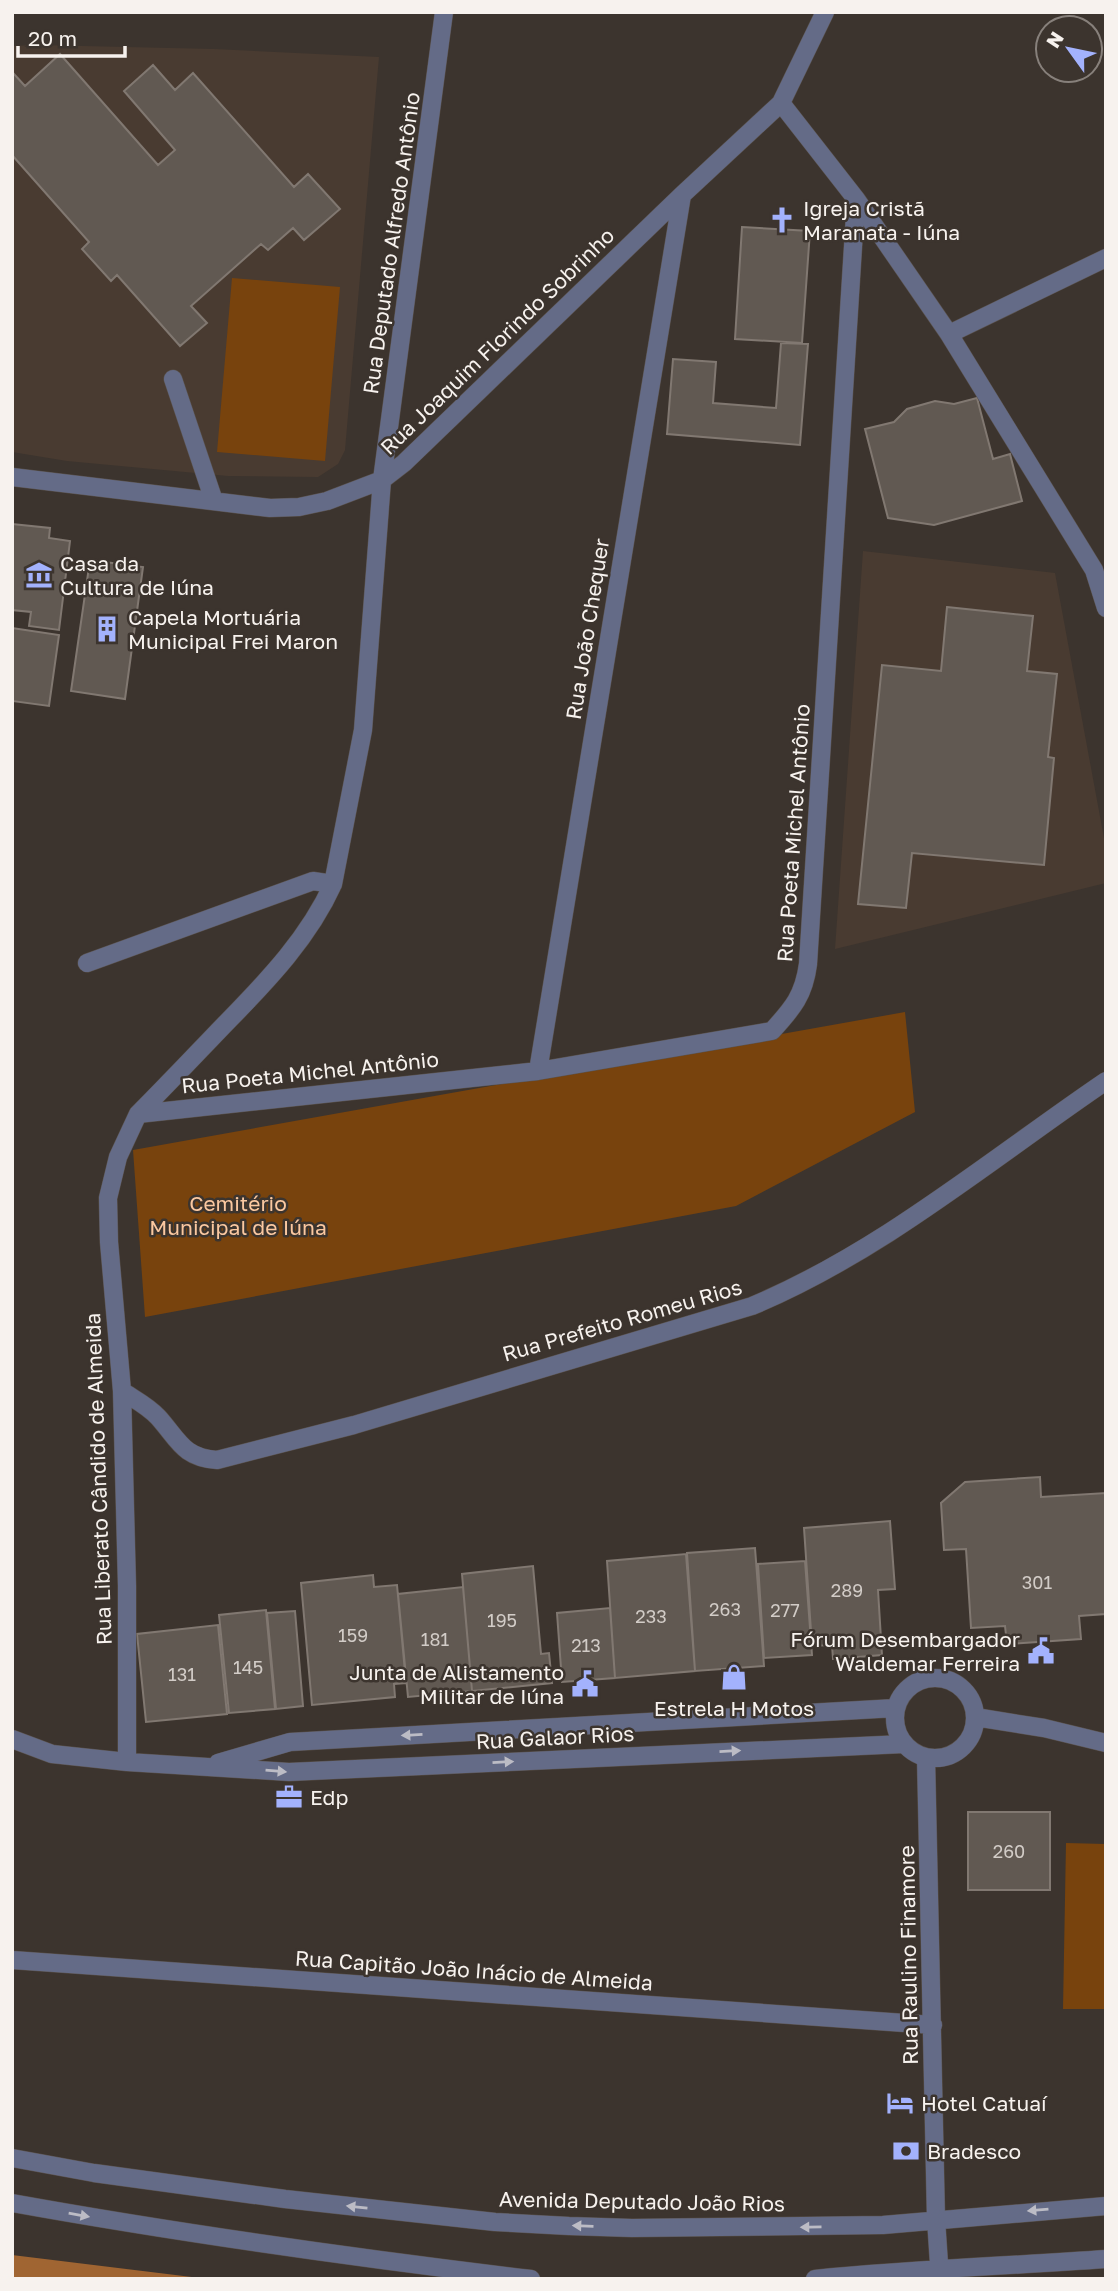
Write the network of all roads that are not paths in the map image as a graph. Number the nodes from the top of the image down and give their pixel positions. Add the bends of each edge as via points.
1 (444, 12) edge
2 (825, 12) edge
3 (781, 103) junction
4 (682, 195) junction
5 (856, 199) junction
6 (1106, 258) edge
7 (949, 334) junction
8 (173, 379) dead end
9 (12, 477) edge
10 (382, 480) junction
11 (214, 501) junction
12 (1100, 567) edge
13 (1106, 608) edge
14 (334, 884) junction
15 (87, 963) dead end
16 (538, 1071) junction
17 (1106, 1081) edge
18 (138, 1114) junction
19 (122, 1391) junction
20 (896, 1708) junction
21 (975, 1717) junction
22 (12, 1739) edge
23 (1106, 1743) edge
24 (904, 1744) junction
25 (926, 1757) junction
26 (127, 1762) junction
27 (208, 1766) junction
28 (12, 1961) edge
29 (933, 2025) junction
30 (12, 2158) edge
31 (12, 2203) edge
32 (1106, 2206) edge
33 (936, 2219) junction
34 (1106, 2259) edge
35 (939, 2275) edge
36 (531, 2279) edge
37 (815, 2279) edge

1 - 10 street, Rua Deputado Alfredo Antônio
2 - 3 street, Rua Joaquim Florindo Sobrinho
3 - 4 street, Rua Joaquim Florindo Sobrinho
3 - 5 street
4 - 10 street, Rua Joaquim Florindo Sobrinho via 445,425
4 - 16 street, Rua João Chequer
5 - 7 street
5 - 16 street, Rua Poeta Michel Antônio via 806,985 772,1031
6 - 7 street
7 - 12 street
8 - 11 street
9 - 11 street, Rua Joaquim Florindo Sobrinho
10 - 11 street, Rua Joaquim Florindo Sobrinho via 327,501 299,506 270,508
10 - 14 street, Rua Liberato Cândido de Almeida via 363,730
12 - 13 street
14 - 15 street via 313,881
14 - 18 street, Rua Liberato Cândido de Almeida via 306,934 270,978
16 - 18 street, Rua Poeta Michel Antônio
17 - 19 street, Rua Prefeito Romeu Rios via 856,1254 752,1306 354,1425 217,1460 190,1454 158,1417
18 - 19 street, Rua Liberato Cândido de Almeida via 111,1176 108,1198
19 - 26 street, Rua Liberato Cândido de Almeida
20 - 21 street via 901,1696 920,1680 946,1679 966,1693
20 - 24 street via 897,1733
20 -> 27 street, Rua Galaor Rios via 290,1742
21 - 23 street
21 - 25 street via 965,1744 954,1753
22 - 26 street, Rua Galaor Rios via 52,1754
24 - 25 street
27 -> 24 street, Rua Galaor Rios via 289,1772
25 - 29 street, Rua Raulino Finamore
26 - 27 street, Rua Galaor Rios
28 - 29 street, Rua Capitão João Inácio de Almeida
29 - 33 street, Rua Raulino Finamore
33 -> 30 street, Avenida Deputado João Rios via 790,2227 632,2228 495,2222 93,2174
31 -> 36 street via 384,2262
32 -> 33 street, Avenida Deputado João Rios
33 - 35 street, Rua Raulino Finamore
34 - 35 street
35 - 37 street via 888,2272

